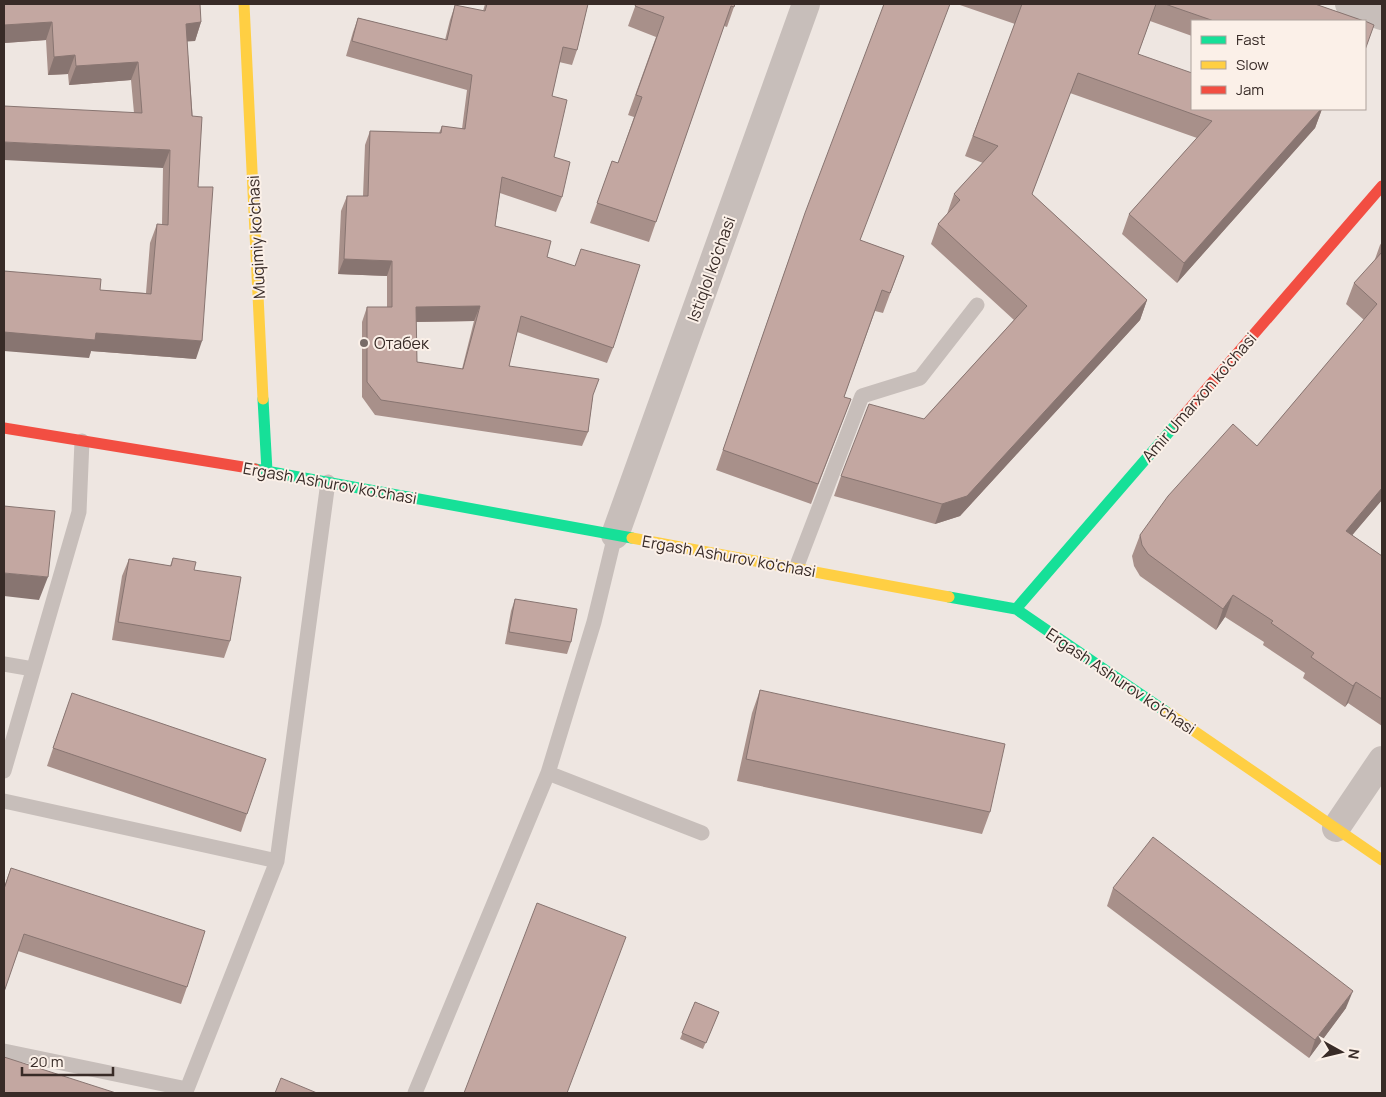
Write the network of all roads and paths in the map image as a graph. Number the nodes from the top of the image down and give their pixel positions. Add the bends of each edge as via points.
1 (244, 4) edge
2 (806, 4) edge
3 (1349, 4) edge
4 (1382, 16) edge
5 (1382, 186) edge
6 (976, 305) dead end
7 (4, 428) edge
8 (82, 441) junction
9 (267, 471) junction
10 (328, 482) junction
11 (615, 535) junction
12 (796, 568) junction
13 (1016, 609) junction
14 (4, 664) edge
15 (33, 668) junction
16 (1382, 760) edge
17 (4, 771) edge
18 (548, 773) junction
19 (4, 801) edge
20 (1336, 828) junction
21 (702, 833) dead end
22 (1382, 860) edge
23 (277, 861) junction
24 (4, 1051) edge
25 (415, 1093) edge

1 - 9 street, Muqimiy ko'chasi
2 - 11 street, Istiqlol ko'chasi
3 - 4 street
5 - 13 street, Amir Umarxon ko'chasi
6 - 12 lane via 920,378 862,396
7 - 8 street, Ergash Ashurov ko'chasi
8 - 9 street, Ergash Ashurov ko'chasi
8 - 15 lane via 79,512
9 - 10 street, Ergash Ashurov ko'chasi
10 - 11 street, Ergash Ashurov ko'chasi
10 - 23 lane
11 - 12 street, Ergash Ashurov ko'chasi
11 - 18 lane via 594,622
12 - 13 street, Ergash Ashurov ko'chasi
13 - 20 street, Ergash Ashurov ko'chasi
14 - 15 lane
15 - 17 lane
16 - 20 street
18 - 21 lane
18 - 25 lane
19 - 23 lane
20 - 22 street, Ergash Ashurov ko'chasi
23 - 24 lane via 187,1089

